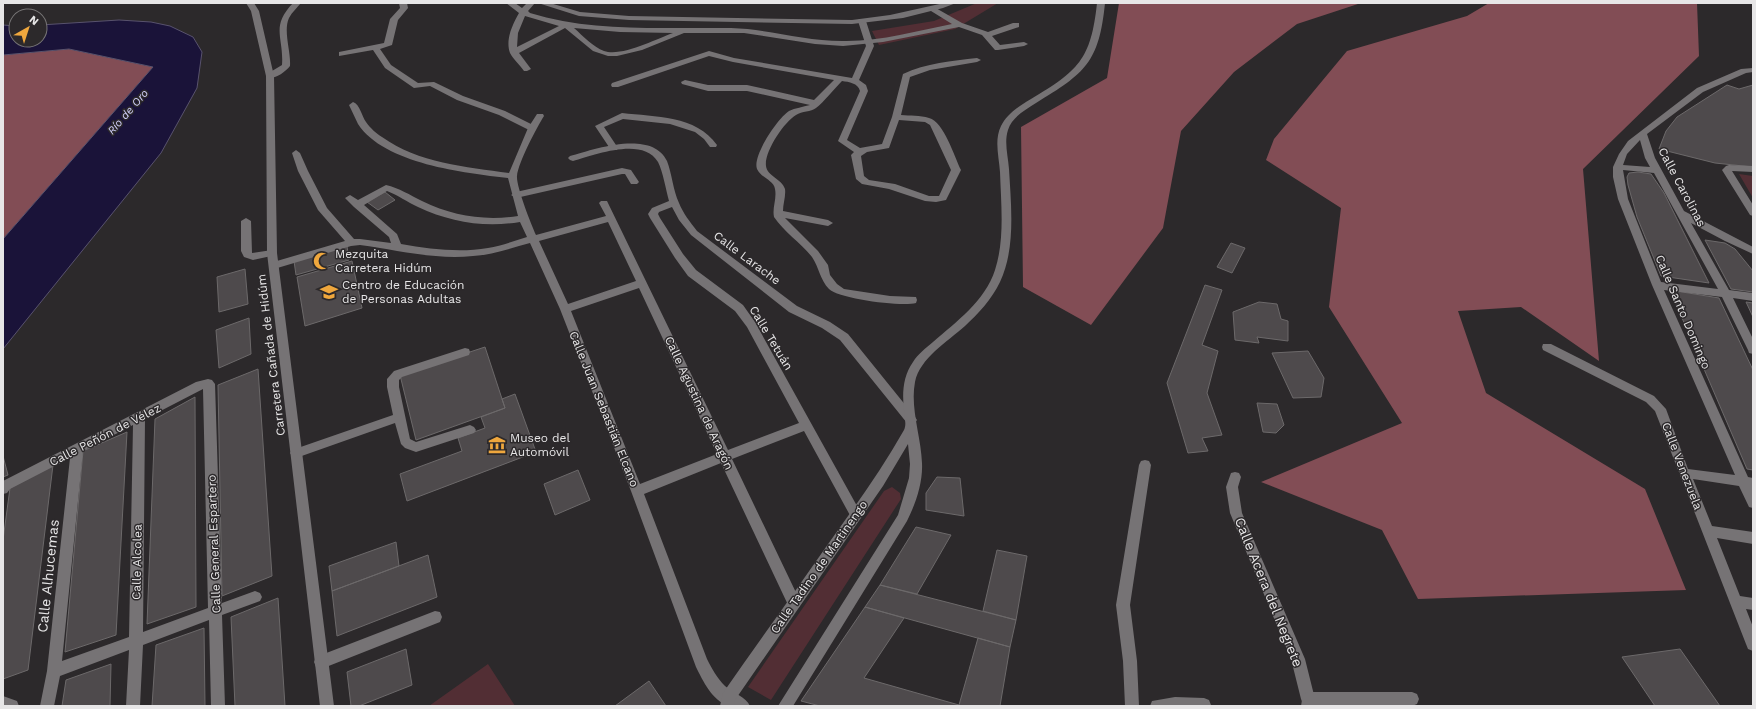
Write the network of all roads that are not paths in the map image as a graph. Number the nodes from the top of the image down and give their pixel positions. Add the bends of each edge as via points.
1 (297, 3) edge
2 (403, 3) edge
3 (510, 3) edge
4 (531, 3) edge
5 (542, 3) edge
6 (952, 3) edge
7 (1101, 3) edge
8 (252, 4) edge
9 (934, 9) junction
10 (522, 12) junction
11 (862, 21) junction
12 (566, 25) junction
13 (959, 25) junction
14 (1016, 25) dead end
15 (686, 31) junction
16 (987, 35) junction
17 (870, 42) junction
18 (1024, 44) dead end
19 (376, 48) junction
20 (514, 52) junction
21 (342, 54) dead end
22 (977, 60) dead end
23 (528, 69) dead end
24 (1753, 70) edge
25 (1753, 74) edge
26 (270, 76) junction
27 (1735, 76) junction
28 (840, 79) junction
29 (855, 81) junction
30 (685, 82) dead end
31 (615, 84) dead end
32 (815, 104) junction
33 (353, 105) dead end
34 (540, 116) dead end
35 (896, 117) junction
36 (532, 128) junction
37 (1642, 133) junction
38 (713, 146) dead end
39 (614, 148) junction
40 (859, 151) junction
41 (296, 153) dead end
42 (573, 158) dead end
43 (1618, 167) junction
44 (1753, 169) edge
45 (1657, 170) junction
46 (512, 176) junction
47 (634, 182) dead end
48 (516, 195) junction
49 (604, 203) dead end
50 (674, 203) junction
51 (778, 213) junction
52 (1680, 213) junction
53 (1753, 213) edge
54 (523, 218) junction
55 (611, 218) junction
56 (246, 221) dead end
57 (828, 223) dead end
58 (533, 240) junction
59 (351, 243) junction
60 (394, 246) junction
61 (1753, 251) edge
62 (272, 253) junction
63 (274, 265) junction
64 (642, 283) junction
65 (1657, 285) junction
66 (1726, 294) junction
67 (1753, 297) edge
68 (912, 300) dead end
69 (564, 309) junction
70 (1547, 347) dead end
71 (1753, 350) edge
72 (465, 352) dead end
73 (208, 383) joint
74 (139, 417) junction
75 (400, 417) junction
76 (911, 424) junction
77 (806, 425) junction
78 (470, 430) dead end
79 (77, 449) junction
80 (296, 453) junction
81 (725, 457) junction
82 (1145, 465) dead end
83 (1684, 473) junction
84 (1235, 477) dead end
85 (1748, 482) edge
86 (3, 488) edge
87 (636, 491) junction
88 (1753, 503) edge
89 (856, 515) junction
90 (1707, 531) junction
91 (1753, 538) edge
92 (255, 596) dead end
93 (1736, 602) junction
94 (794, 603) junction
95 (1753, 604) edge
96 (216, 611) junction
97 (435, 617) dead end
98 (136, 641) junction
99 (1753, 644) edge
100 (321, 662) junction
101 (54, 671) junction
102 (1412, 700) dead end
103 (728, 702) edge
104 (3, 703) edge
105 (1308, 703) edge
106 (1204, 705) edge
107 (12, 706) edge
108 (47, 706) edge
109 (133, 706) edge
110 (218, 706) edge
111 (326, 706) edge
112 (743, 706) edge
113 (785, 706) edge
114 (1132, 706) edge
115 (1157, 706) edge

1 - 26 street via 284,18 286,66
2 - 19 street via 404,8 393,22 388,45
3 - 10 street
4 - 10 street
5 - 11 street via 579,14 610,16
6 - 9 street
7 - 76 street via 1097,37 1082,66 1064,83 1011,116 1006,124 1002,144 1004,256 997,281 990,294 923,357 912,374 909,384
8 - 26 street, Carretera Cañada de Hidúm
9 - 11 street
9 - 13 street
10 - 12 street
10 - 20 street via 512,38
11 - 17 street
12 - 15 street via 615,30
12 - 15 street via 601,53 613,54
12 - 20 street
13 - 16 street
13 - 17 street
14 - 16 street
15 - 17 street via 744,32 827,43
16 - 18 street via 998,48
17 - 29 street
19 - 21 street
19 - 36 street via 383,62 417,86 431,84
20 - 23 street
22 - 35 street via 912,72 906,76
24 - 27 street
25 - 27 street
26 - 62 street, Carretera Cañada de Hidúm
27 - 37 street via 1700,90
28 - 29 street
28 - 31 street via 733,60 709,53
28 - 32 street
29 - 40 street via 864,91 842,141
30 - 32 street via 708,88 747,88
32 - 51 street via 798,110 784,120 763,154 760,165 762,171 779,186 781,194
33 - 46 street via 363,127 390,146 409,155 454,168
34 - 36 street
35 - 40 street via 886,146
35 - 40 street via 927,120 937,128 956,170 943,198 936,200 906,190 862,181 859,177 856,155
36 - 46 street
37 - 43 street, Calle Santo Domingo via 1627,148
37 - 45 street, Calle Carolinas
38 - 39 street via 707,137 685,124 622,116 599,126
39 - 42 street, Calle Larache
39 - 50 street, Calle Larache via 637,146 657,155 662,161
41 - 59 street via 323,210
43 - 45 street
43 - 65 street, Calle Santo Domingo via 1619,188
44 - 53 street via 1726,170
45 - 52 street, Calle Carolinas
46 - 48 street, Calle Juan Sebastián Elcano
47 - 48 street via 628,172 622,172
48 - 54 street, Calle Juan Sebastián Elcano
49 - 55 street, Calle Agustina de Aragón
50 - 76 street, Calle Larache via 682,218 704,242 793,309 834,328 844,337
50 - 77 street, Calle Tetuán via 655,210 655,218 692,273 739,308
51 - 57 street
51 - 68 street via 823,265 825,275 833,287 842,292 884,299
52 - 61 street
52 - 66 street, Calle Carolinas
54 - 58 street, Calle Juan Sebastián Elcano
54 - 60 street via 491,222 462,219 432,210 386,188 353,202 394,236
55 - 58 street
55 - 64 street, Calle Agustina de Aragón
56 - 62 street via 248,255 253,257
58 - 60 street via 489,251 456,255
58 - 69 street, Calle Juan Sebastián Elcano
59 - 60 street
59 - 63 street
62 - 63 street, Carretera Cañada de Hidúm
63 - 80 street, Carretera Cañada de Hidúm
64 - 69 street
64 - 81 street, Calle Agustina de Aragón
65 - 66 street
65 - 85 street, Calle Santo Domingo
66 - 67 street
66 - 71 street, Calle Carolinas
69 - 87 street, Calle Juan Sebastián Elcano
70 - 83 street, Calle Venezuela via 1656,404
72 - 75 street via 398,374 393,379 393,387
73 - 74 street, Calle Peñón de Vélez
73 - 96 street, Calle General Espartero
74 - 79 street, Calle Peñón de Vélez
74 - 98 street, Calle Alcolea
75 - 78 street via 406,441 416,447
75 - 80 street
76 - 89 street, Calle Tadino de Martinengo via 896,455
76 - 113 street via 916,464 915,481 903,517
77 - 81 street
77 - 89 street, Calle Tetuán
79 - 86 street, Calle Peñón de Vélez
79 - 101 street, Calle Alhucemas
80 - 100 street, Carretera Cañada de Hidúm
81 - 87 street
81 - 94 street, Calle Agustina de Aragón
82 - 114 street via 1123,605 1130,661
83 - 85 street
83 - 90 street, Calle Venezuela
84 - 105 street, Calle Acera del Negrete via 1232,487 1236,513 1298,659
85 - 88 street, Calle Santo Domingo
87 - 103 street, Calle Juan Sebastián Elcano via 702,662 712,683
89 - 94 street, Calle Tadino de Martinengo
90 - 91 street
90 - 93 street, Calle Venezuela
92 - 96 street
93 - 95 street
93 - 99 street, Calle Venezuela
94 - 103 street, Calle Tadino de Martinengo
96 - 98 street
96 - 110 street, Calle General Espartero
97 - 100 street
98 - 101 street
98 - 109 street, Calle Alcolea
100 - 111 street, Carretera Cañada de Hidúm
101 - 108 street, Calle Alhucemas
102 - 105 street
103 - 112 street, Calle Juan Sebastián Elcano
104 - 107 street
106 - 115 street

